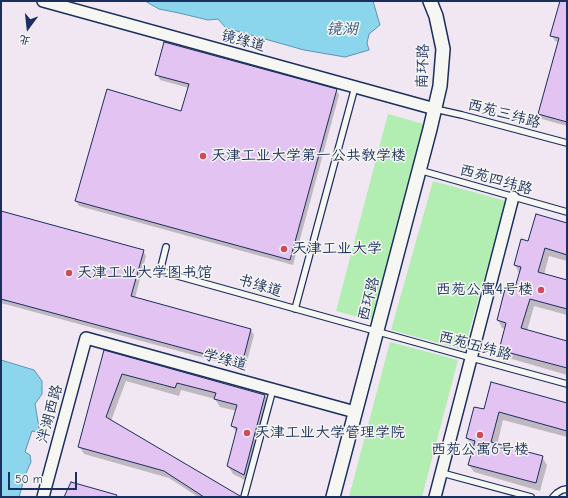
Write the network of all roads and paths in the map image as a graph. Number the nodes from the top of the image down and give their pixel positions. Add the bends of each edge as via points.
1 (43, 1) edge
2 (430, 1) edge
3 (355, 87) junction
4 (435, 109) junction
5 (567, 143) edge
6 (419, 170) junction
7 (513, 197) junction
8 (567, 212) edge
9 (166, 247) dead end
10 (295, 309) junction
11 (377, 332) junction
12 (86, 338) joint
13 (472, 358) junction
14 (567, 384) edge
15 (273, 389) junction
16 (355, 412) junction
17 (442, 473) junction
18 (567, 489) edge
19 (44, 497) edge
20 (244, 497) edge
21 (333, 497) edge
22 (435, 497) edge
23 (531, 497) edge
24 (553, 497) edge

1 - 3 street, 镜缘道
2 - 4 street, 南环路 via 443,49
3 - 4 street, 镜缘道
3 - 10 lane
4 - 5 lane, 西苑三纬路
4 - 6 street, 西环路
6 - 7 lane, 西苑四纬路
6 - 11 street, 西环路
7 - 8 lane, 西苑四纬路
7 - 13 street
9 - 10 lane, 书缘道 via 160,270
10 - 11 lane, 书缘道
11 - 13 lane, 西苑五纬路
11 - 16 street, 西环路
12 - 15 street, 学缘道
12 - 19 street, 泮湖西路
13 - 14 lane, 西苑五纬路
13 - 17 street
15 - 16 street, 学缘道
15 - 20 lane
16 - 21 street, 西环路
17 - 22 street
17 - 23 lane
18 - 24 lane

